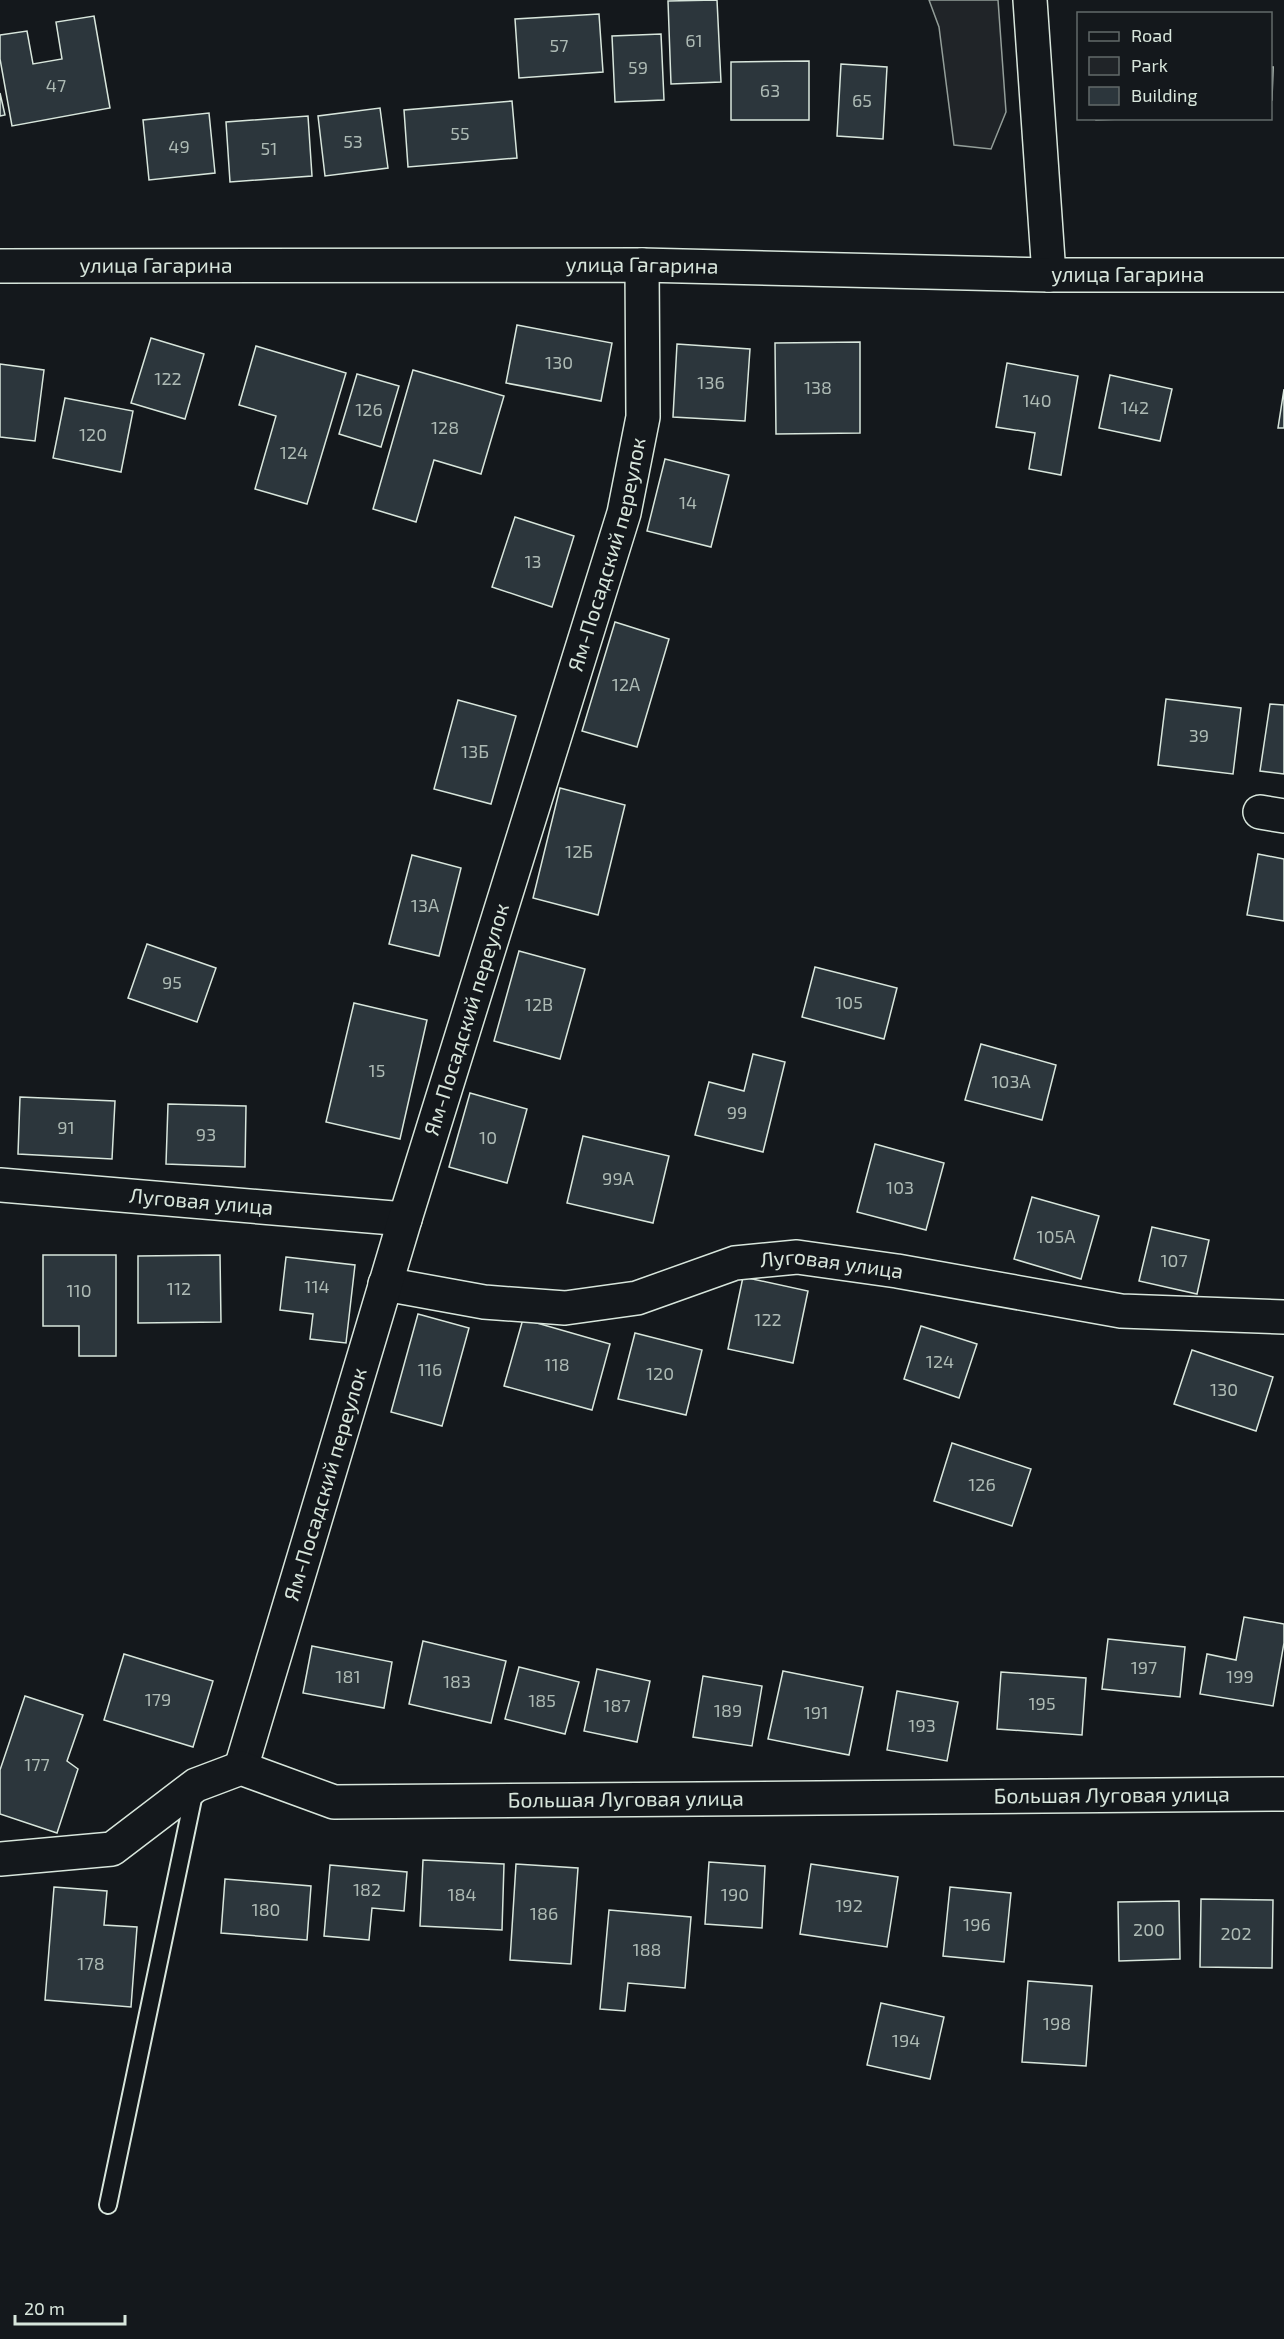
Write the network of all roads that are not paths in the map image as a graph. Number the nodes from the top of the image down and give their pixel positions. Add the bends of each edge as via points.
1 (1030, 0) edge
2 (0, 266) edge
3 (642, 266) junction
4 (1049, 275) junction
5 (1284, 275) edge
6 (0, 1185) edge
7 (405, 1219) junction
8 (385, 1284) junction
9 (1284, 1317) edge
10 (241, 1768) junction
11 (196, 1785) junction
12 (1284, 1794) edge
13 (0, 1859) edge
14 (108, 2205) dead end

1 - 4 street
2 - 3 street, улица Гагарина
3 - 4 street, улица Гагарина
3 - 7 street, Ям-Посадский переулок via 643,417 624,513
4 - 5 street, улица Гагарина
6 - 7 street, Луговая улица
7 - 8 street, Ям-Посадский переулок
8 - 9 street, Луговая улица via 484,1302 565,1308 636,1298 735,1263 797,1257 1121,1311
8 - 10 street, Ям-Посадский переулок
10 - 11 street
10 - 12 street, Большая Луговая улица via 334,1802
11 - 13 street via 112,1849
11 - 14 lane

